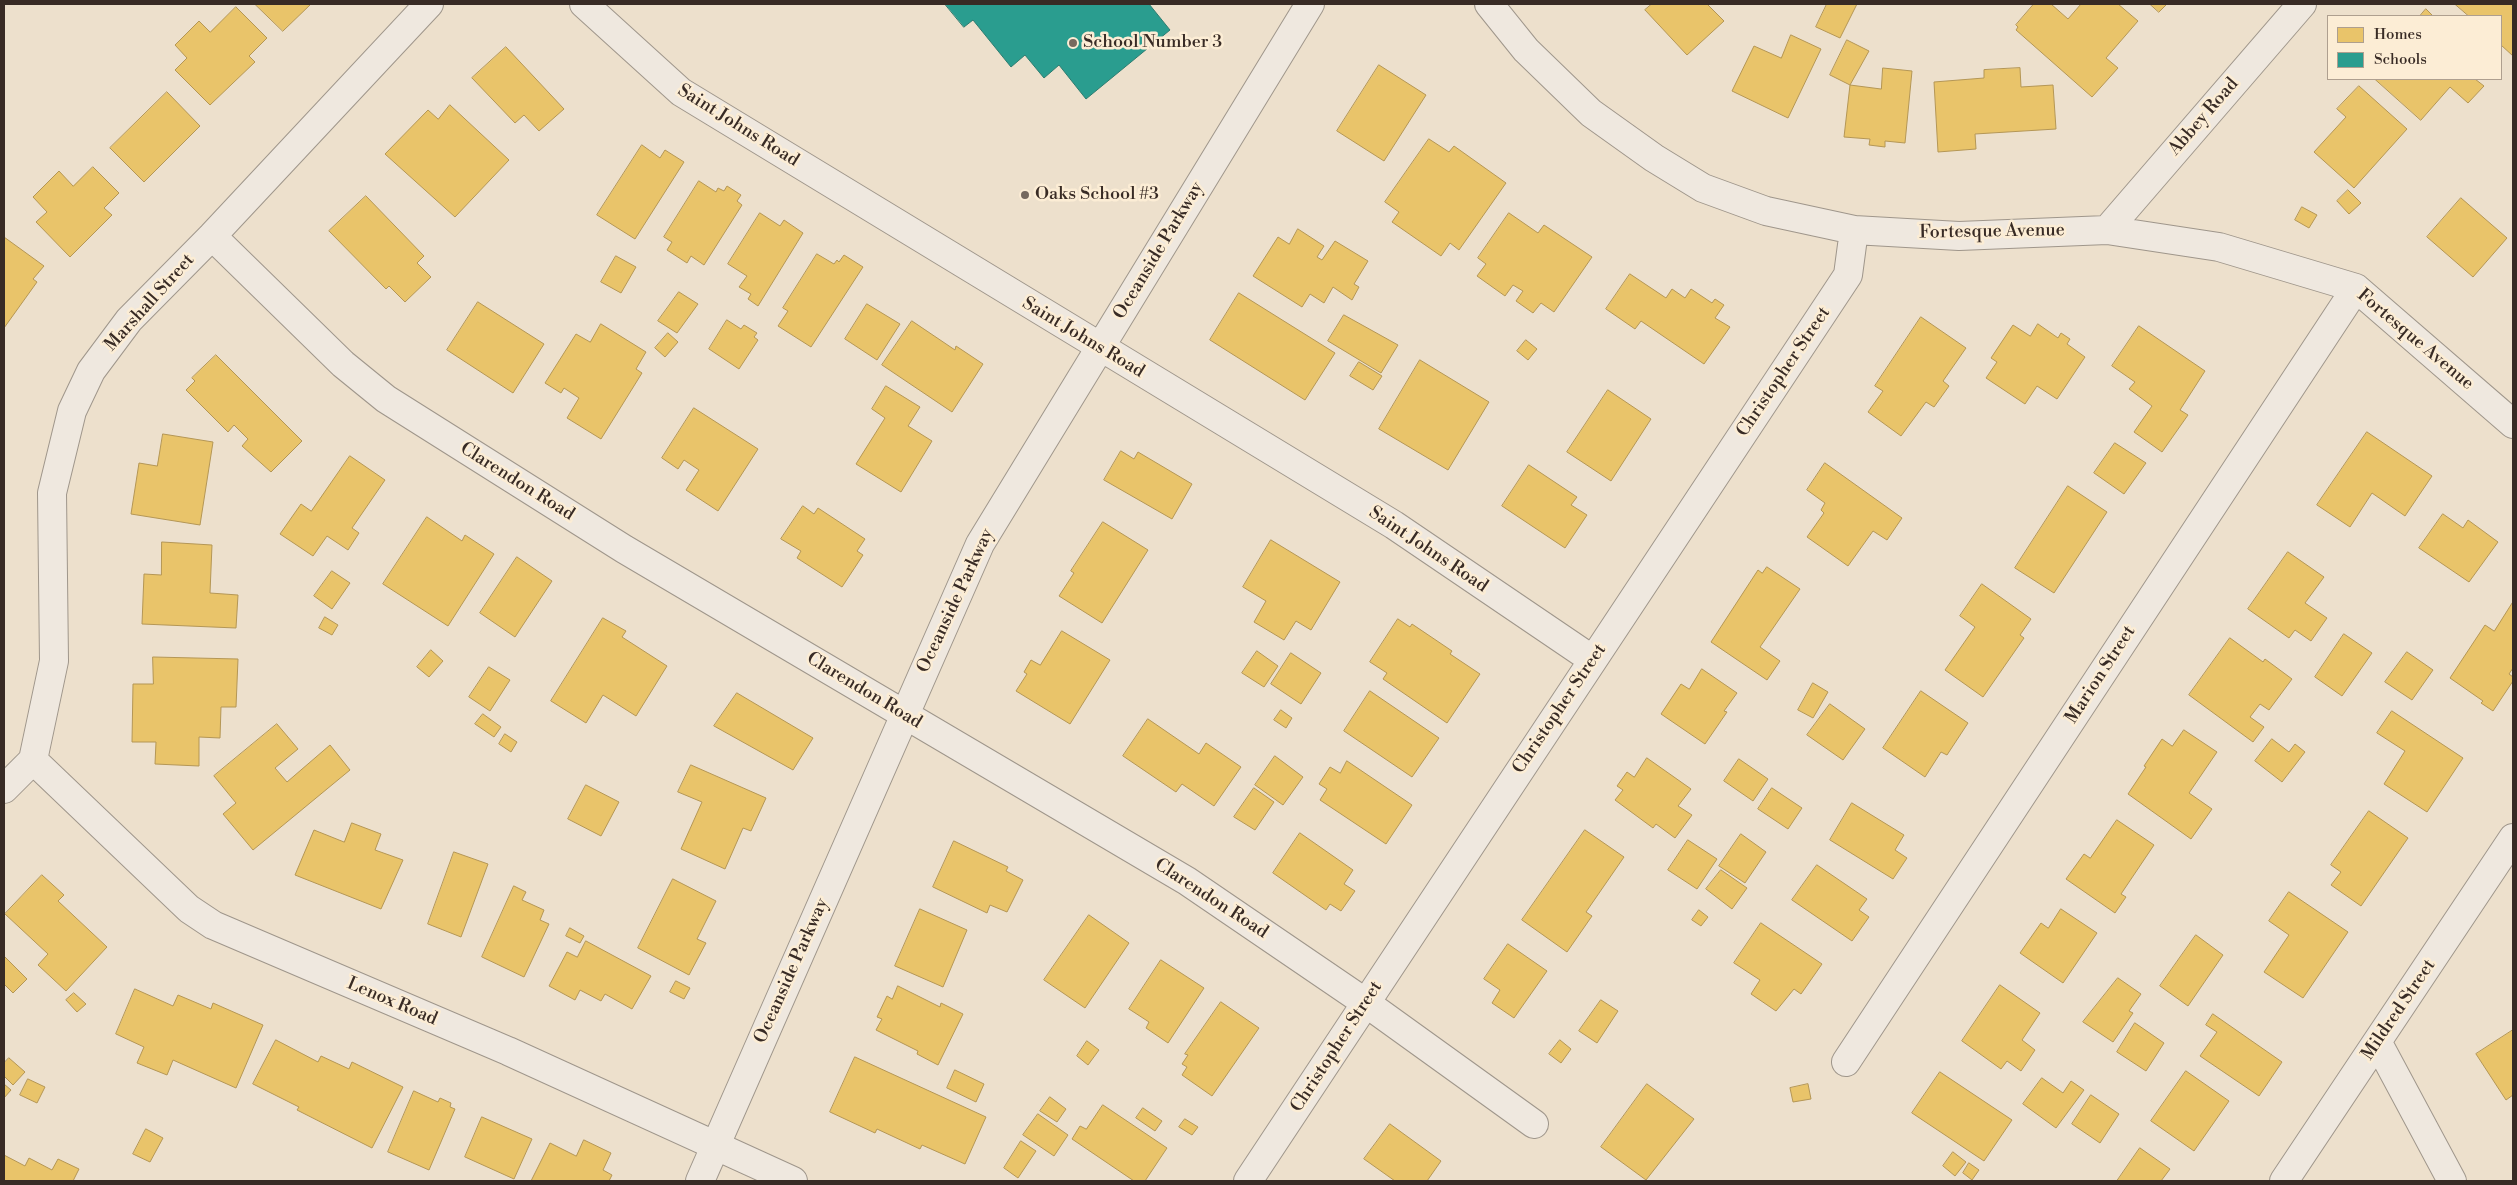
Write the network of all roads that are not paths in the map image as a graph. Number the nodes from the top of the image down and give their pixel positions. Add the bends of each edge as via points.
1 (429, 4) edge
2 (584, 4) edge
3 (1310, 4) edge
4 (1489, 4) edge
5 (2302, 4) edge
6 (1854, 230) junction
7 (2107, 230) junction
8 (212, 236) junction
9 (2356, 288) junction
10 (1099, 348) junction
11 (2513, 424) edge
12 (1592, 660) junction
13 (904, 714) junction
14 (32, 760) junction
15 (4, 789) edge
16 (2513, 838) edge
17 (1366, 1003) junction
18 (2378, 1043) junction
19 (1846, 1062) dead end
20 (1534, 1124) dead end
21 (715, 1146) junction
22 (700, 1181) edge
23 (794, 1181) edge
24 (1248, 1181) edge
25 (2284, 1181) edge
26 (2452, 1181) edge

1 - 8 street, Marshall Street
2 - 10 street, Saint Johns Road via 681,92
3 - 10 street, Oceanside Parkway
4 - 6 street, Fortesque Avenue via 1526,50 1591,112 1654,158 1703,188 1766,211
5 - 7 street, Abbey Road
6 - 7 street, Fortesque Avenue via 1959,236
6 - 12 street, Christopher Street via 1848,275
7 - 9 street, Fortesque Avenue via 2219,247
8 - 13 street, Clarendon Road via 343,364 386,399 624,549
8 - 14 street, Marshall Street via 129,320 91,371 72,411 52,493 54,661
9 - 11 street, Fortesque Avenue
9 - 19 street, Marion Street
10 - 12 street, Saint Johns Road via 1394,525
10 - 13 street, Oceanside Parkway via 980,544
12 - 17 street, Christopher Street
13 - 17 street, Clarendon Road via 1187,881
13 - 21 street, Oceanside Parkway
14 - 15 street
14 - 21 street, Lenox Road via 189,909 213,925 508,1051
16 - 18 street, Mildred Street
17 - 20 street, Clarendon Road
17 - 24 street, Christopher Street
18 - 25 street, Mildred Street
18 - 26 street
21 - 22 street, Oceanside Parkway
21 - 23 street, Lenox Road

